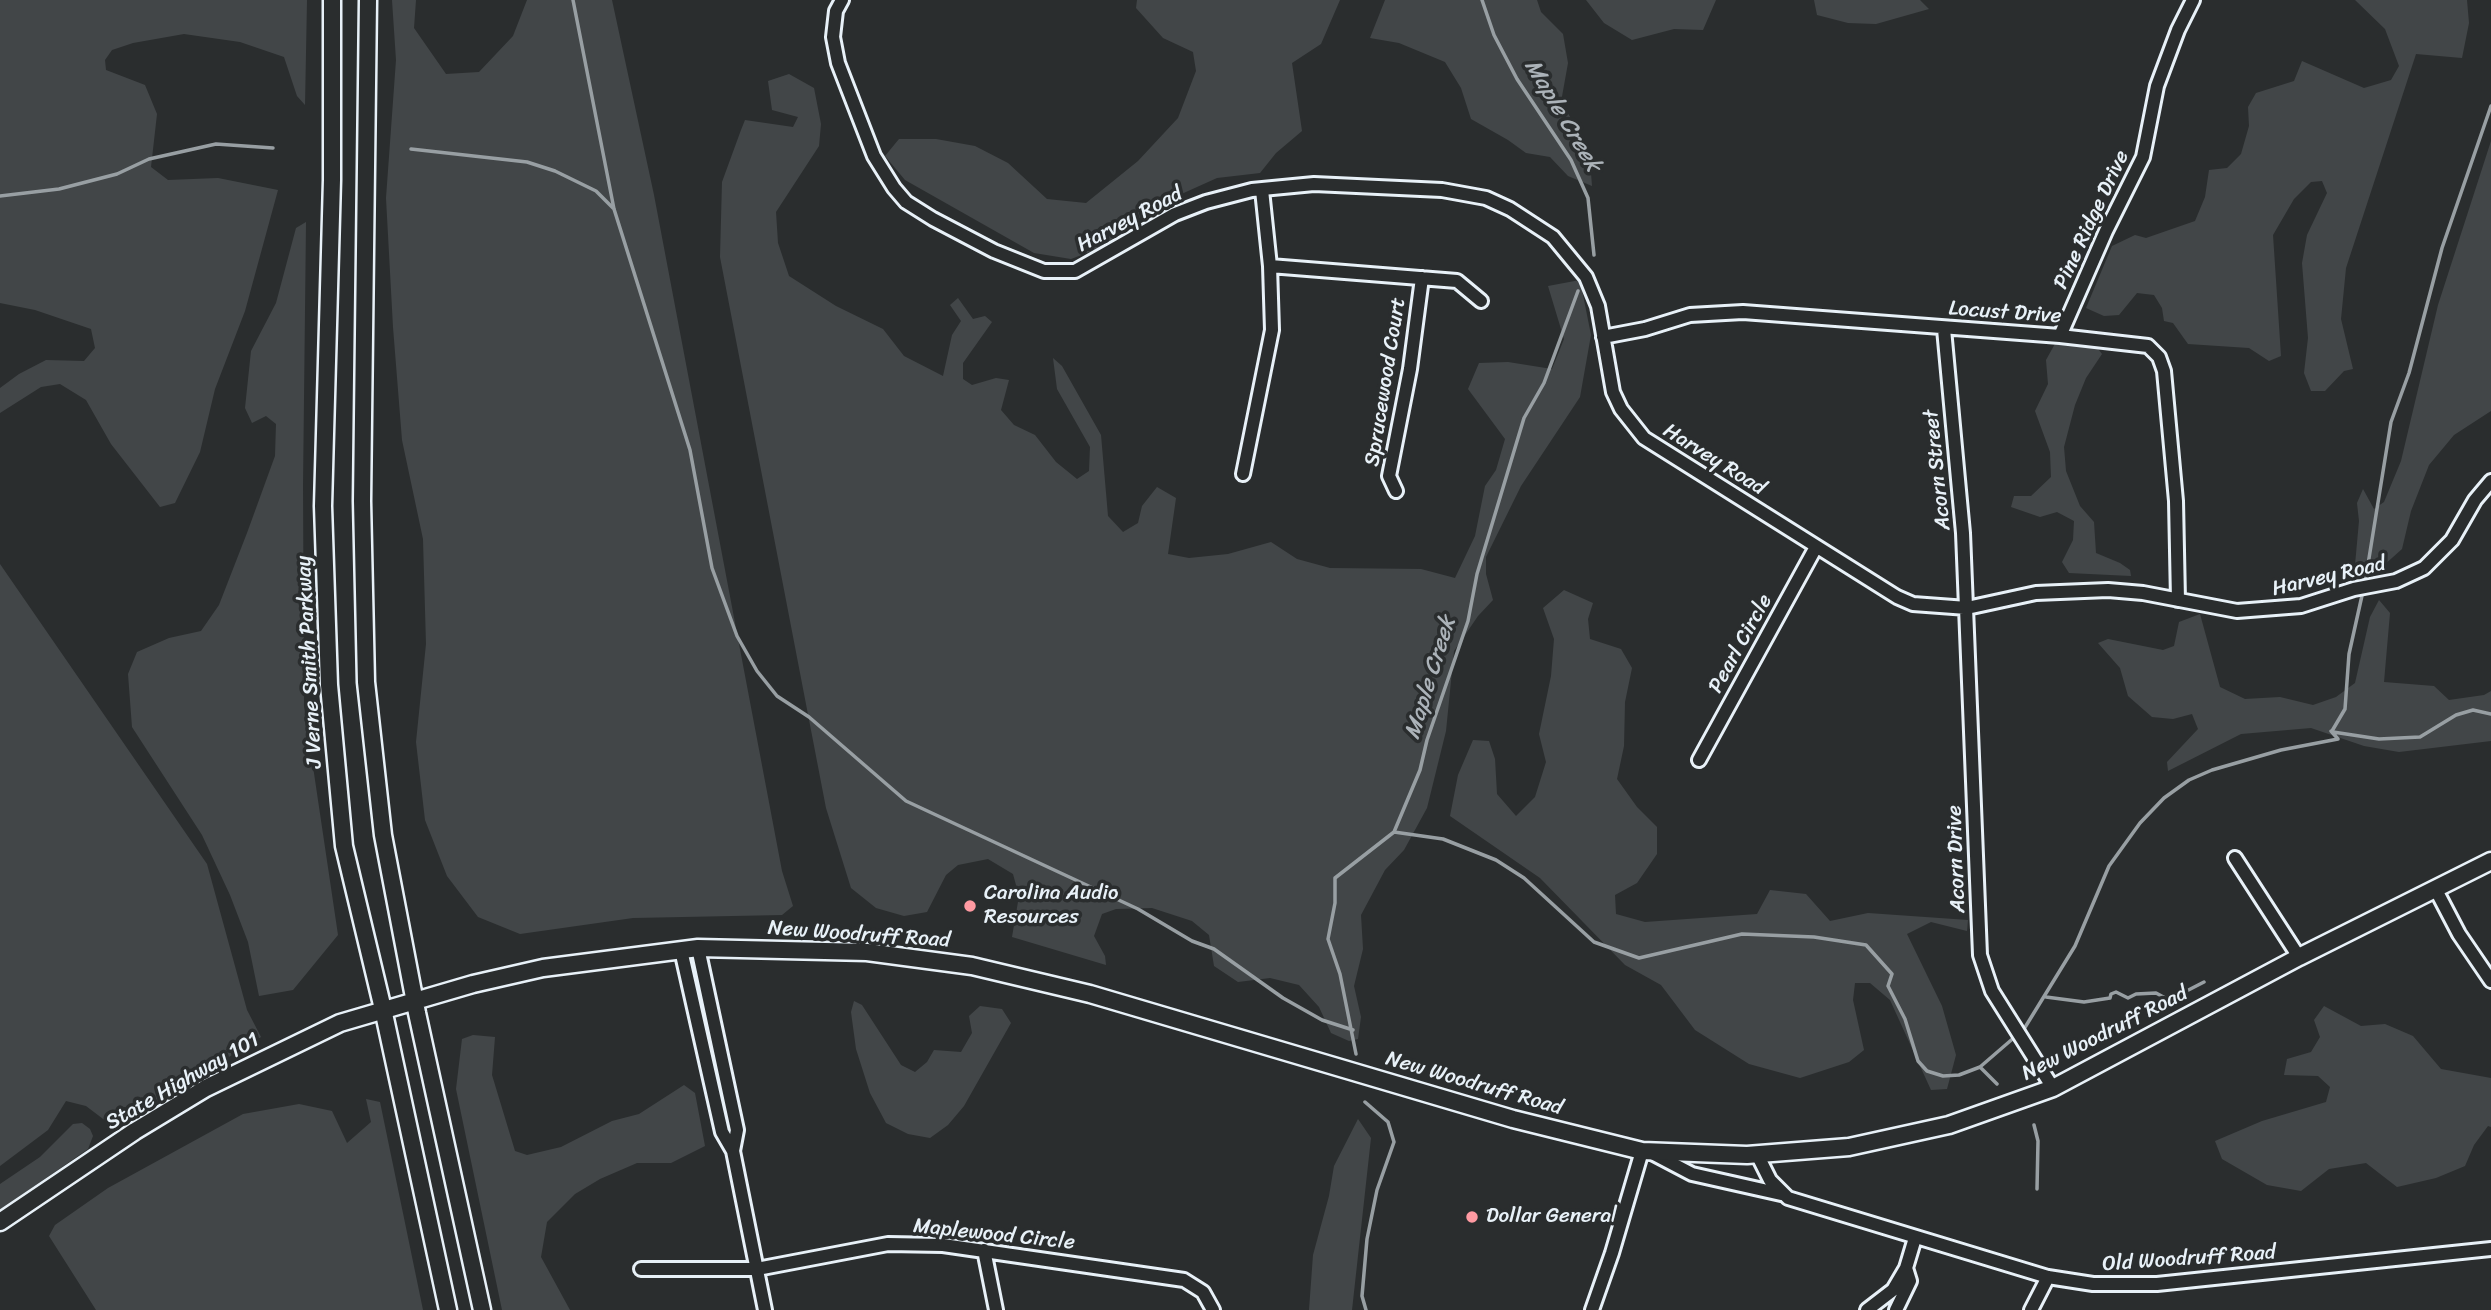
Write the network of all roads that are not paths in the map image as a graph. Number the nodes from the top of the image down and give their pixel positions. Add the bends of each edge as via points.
1 (331, 0) edge
2 (368, 0) edge
3 (842, 0) edge
4 (2193, 0) edge
5 (1262, 190) junction
6 (1270, 266) junction
7 (1422, 278) junction
8 (1481, 300) dead end
9 (1944, 328) junction
10 (2060, 336) junction
11 (1603, 337) junction
12 (1242, 474) dead end
13 (2491, 481) edge
14 (1396, 491) dead end
15 (1816, 547) junction
16 (2178, 600) junction
17 (1967, 608) junction
18 (1699, 760) dead end
19 (2235, 858) dead end
20 (2491, 861) edge
21 (2436, 890) junction
22 (698, 948) junction
23 (681, 950) junction
24 (2299, 957) junction
25 (2491, 981) edge
26 (408, 1003) junction
27 (383, 1009) junction
28 (2053, 1088) junction
29 (733, 1151) junction
30 (1645, 1151) junction
31 (1757, 1154) junction
32 (1781, 1194) junction
33 (0, 1222) edge
34 (1915, 1238) junction
35 (2491, 1249) edge
36 (984, 1250) junction
37 (1906, 1268) junction
38 (641, 1269) dead end
39 (757, 1269) junction
40 (2048, 1277) junction
41 (448, 1310) edge
42 (482, 1310) edge
43 (765, 1310) edge
44 (996, 1310) edge
45 (1213, 1310) edge
46 (1592, 1310) edge
47 (1867, 1310) edge
48 (1896, 1310) edge
49 (2031, 1310) edge

1 - 27 main road, J Verne Smith Parkway via 332,180 323,506 329,685 344,846
2 - 26 main road via 362,501 366,682
3 - 5 street, Harvey Road via 833,37 838,63 884,175 906,202 994,251 1044,271 1075,271 1175,214
4 - 10 street, Pine Ridge Drive via 2157,86 2141,164
5 - 6 street
5 - 11 street, Harvey Road via 1314,184 1442,190 1486,198 1533,222 1572,257 1594,291
6 - 7 street
6 - 12 street via 1272,330
7 - 8 street via 1457,281
7 - 14 street, Sprucewood Court via 1389,476
9 - 10 street, Locust Drive
9 - 11 street, Locust Drive via 1725,312 1690,315
9 - 17 street, Acorn Street
10 - 16 street, Locust Drive via 2141,344 2154,351 2163,364 2176,501
11 - 15 street, Harvey Road via 1613,392 1644,438
13 - 16 street, Harvey Road via 2436,558 2410,575 2301,606 2259,612
15 - 17 street, Harvey Road via 1913,604
15 - 18 street, Pearl Circle
16 - 17 street, Harvey Road via 2072,590
17 - 28 street, Acorn Drive via 1980,955 1992,991
19 - 24 street
20 - 21 main road, New Woodruff Road
21 - 24 main road, New Woodruff Road
21 - 25 street
22 - 23 main road, New Woodruff Road
22 - 29 street via 737,1130
22 - 30 main road, New Woodruff Road via 867,952 972,966 1090,994 1513,1119
23 - 26 main road, New Woodruff Road via 543,968
23 - 29 street via 722,1132
24 - 28 main road, New Woodruff Road
26 - 27 main road, State Highway 101
26 - 42 main road
27 - 33 main road, State Highway 101 via 296,1042 206,1088
27 - 41 main road, J Verne Smith Parkway
28 - 31 main road, New Woodruff Road via 1899,1138
29 - 39 street
30 - 31 main road, New Woodruff Road
30 - 32 street, Old Woodruff Road via 1692,1174
30 - 46 street
31 - 32 street
32 - 34 street, Old Woodruff Road
34 - 37 street
34 - 40 street, Old Woodruff Road
35 - 40 street, Old Woodruff Road via 2157,1284 2093,1284
36 - 39 street, Maplewood Circle via 888,1244
36 - 44 street
36 - 45 street, Maplewood Circle via 1184,1280 1203,1292
37 - 47 street via 1893,1290
37 - 48 street via 1910,1281
38 - 39 street, Maplewood Circle
39 - 43 street
40 - 49 street

